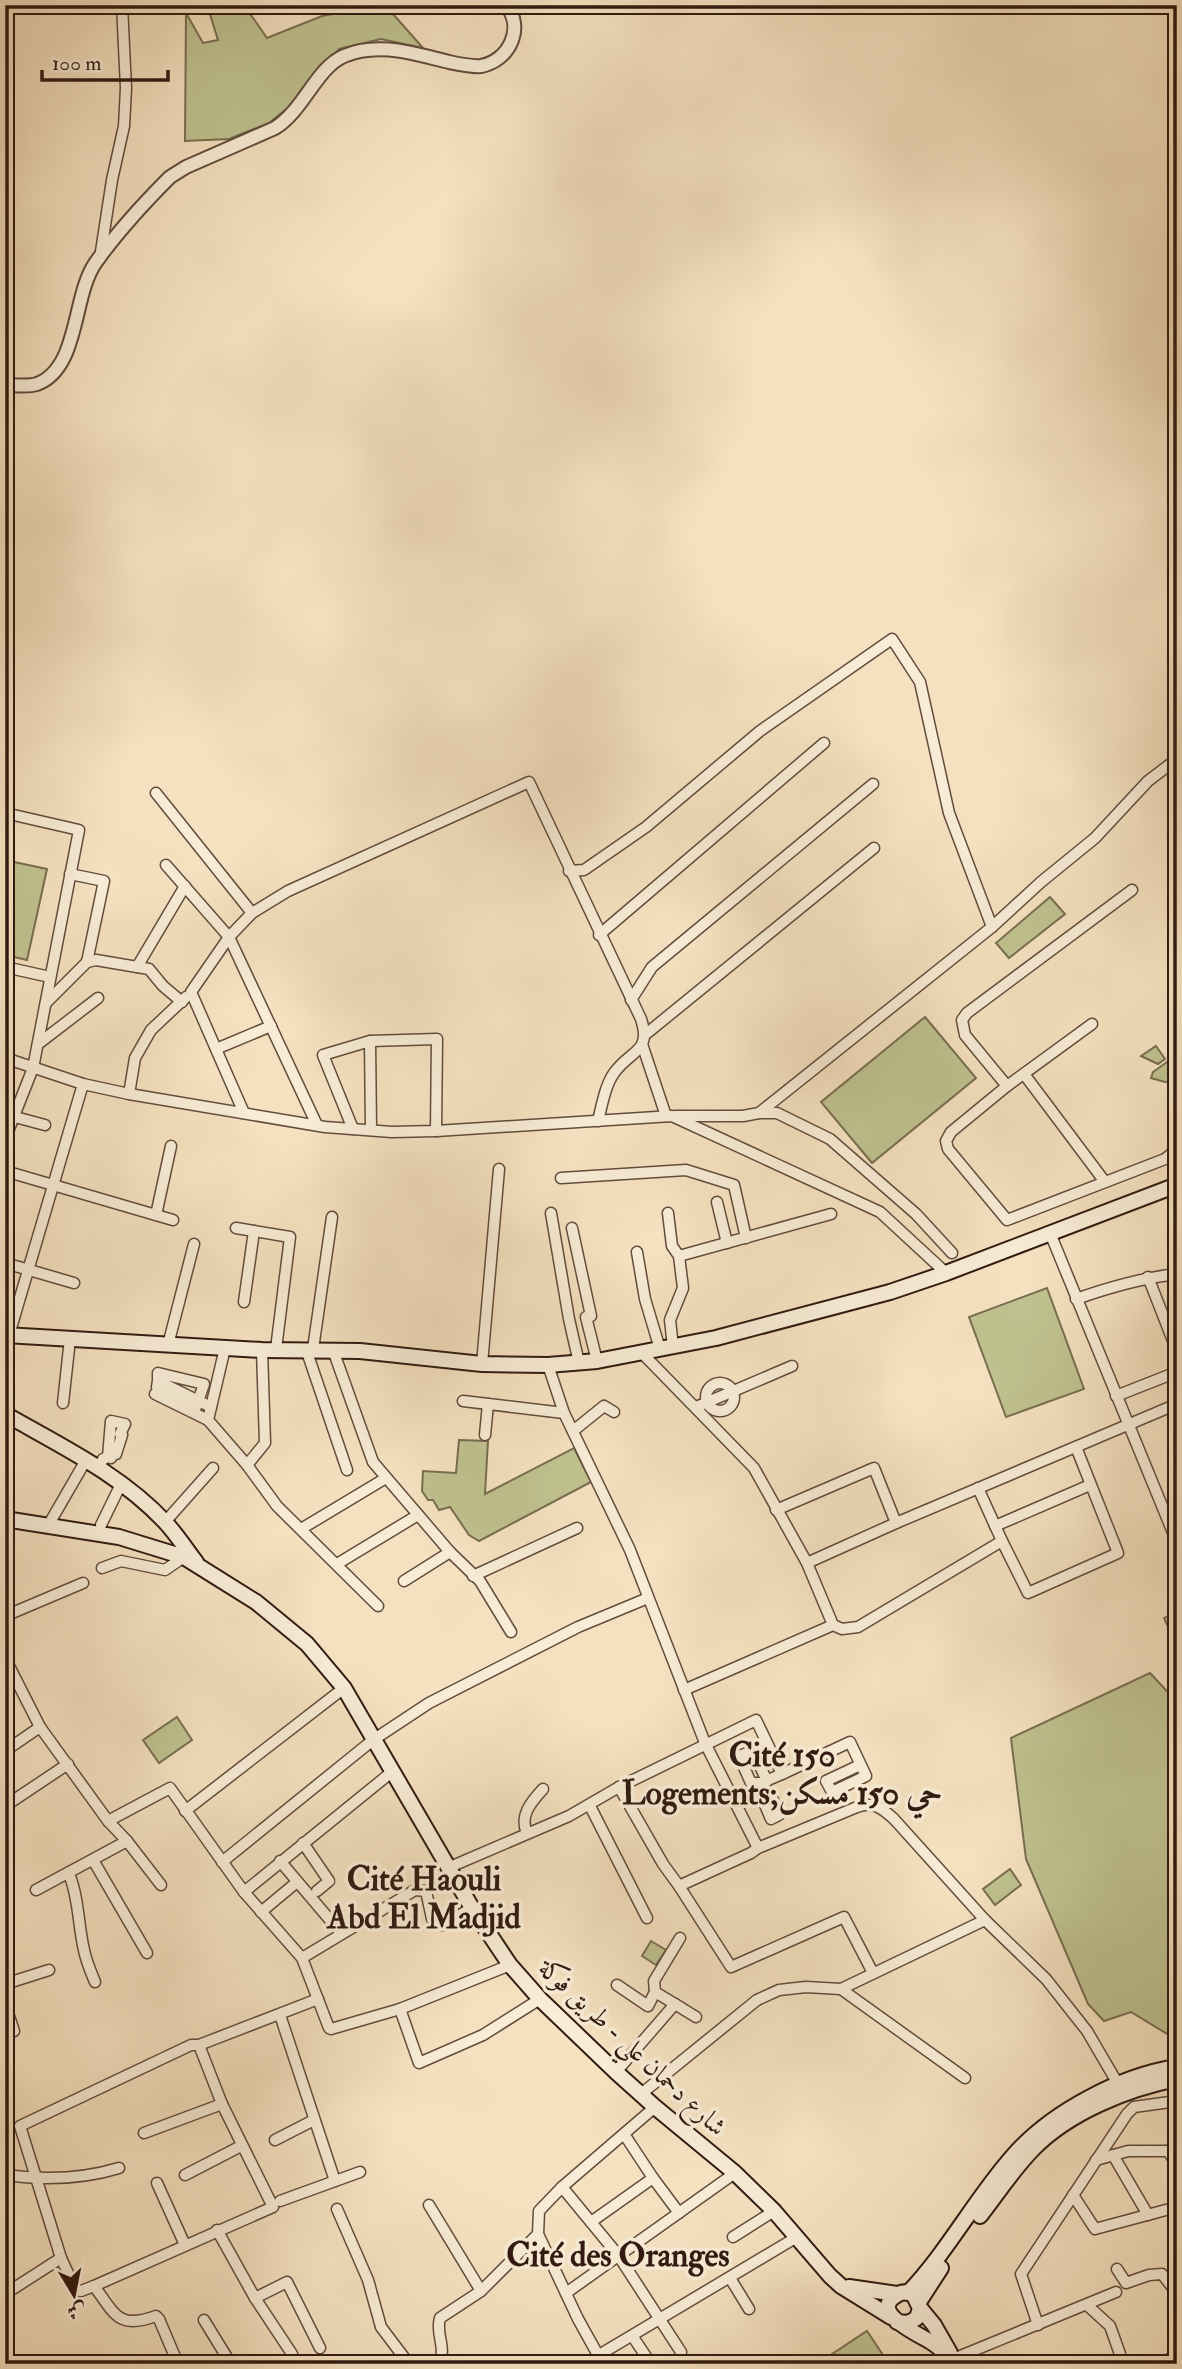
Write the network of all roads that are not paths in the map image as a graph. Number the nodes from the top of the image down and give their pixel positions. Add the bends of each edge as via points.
1 (122, 5) edge
2 (506, 5) edge
3 (100, 258) junction
4 (5, 385) edge
5 (824, 743) dead end
6 (1177, 759) edge
7 (873, 784) dead end
8 (156, 793) dead end
9 (5, 813) edge
10 (874, 848) dead end
11 (166, 865) dead end
12 (569, 871) junction
13 (70, 874) junction
14 (185, 886) junction
15 (1132, 890) dead end
16 (252, 913) junction
17 (992, 928) junction
18 (599, 935) junction
19 (229, 937) junction
20 (87, 962) junction
21 (5, 967) edge
22 (137, 967) junction
23 (50, 977) junction
24 (191, 992) junction
25 (98, 998) dead end
26 (631, 1000) junction
27 (182, 1002) junction
28 (45, 1003) junction
29 (1092, 1024) dead end
30 (271, 1026) junction
31 (646, 1034) junction
32 (370, 1041) junction
33 (38, 1044) junction
34 (643, 1047) junction
35 (216, 1049) junction
36 (5, 1058) edge
37 (33, 1068) junction
38 (1024, 1074) junction
39 (83, 1084) junction
40 (1007, 1086) junction
41 (129, 1094) junction
42 (244, 1113) junction
43 (759, 1113) junction
44 (669, 1116) junction
45 (15, 1117) junction
46 (598, 1121) junction
47 (45, 1125) dead end
48 (317, 1125) junction
49 (353, 1129) junction
50 (371, 1130) junction
51 (436, 1131) junction
52 (5, 1139) edge
53 (171, 1146) dead end
54 (1177, 1149) edge
55 (499, 1169) dead end
56 (5, 1171) edge
57 (561, 1178) dead end
58 (1105, 1182) junction
59 (53, 1184) junction
60 (1177, 1185) edge
61 (717, 1202) dead end
62 (551, 1213) dead end
63 (668, 1213) dead end
64 (831, 1214) dead end
65 (156, 1215) junction
66 (332, 1217) dead end
67 (173, 1220) dead end
68 (236, 1228) dead end
69 (572, 1228) dead end
70 (254, 1231) junction
71 (1050, 1233) junction
72 (746, 1238) junction
73 (727, 1243) junction
74 (194, 1244) dead end
75 (637, 1252) dead end
76 (952, 1253) dead end
77 (678, 1256) junction
78 (5, 1263) edge
79 (29, 1269) junction
80 (947, 1273) junction
81 (1177, 1274) edge
82 (1148, 1277) junction
83 (74, 1283) dead end
84 (1076, 1299) junction
85 (244, 1302) dead end
86 (7, 1335) edge
87 (70, 1339) junction
88 (168, 1345) junction
89 (225, 1348) junction
90 (667, 1348) junction
91 (309, 1349) junction
92 (269, 1350) junction
93 (332, 1350) junction
94 (641, 1352) junction
95 (1177, 1352) edge
96 (597, 1361) junction
97 (579, 1363) junction
98 (482, 1364) junction
99 (548, 1365) junction
100 (792, 1366) dead end
101 (1177, 1372) edge
102 (155, 1394) dead end
103 (1116, 1396) junction
104 (198, 1401) junction
105 (463, 1401) dead end
106 (63, 1403) dead end
107 (488, 1404) junction
108 (1177, 1404) edge
109 (211, 1407) junction
110 (696, 1407) junction
111 (614, 1412) dead end
112 (564, 1413) junction
113 (5, 1414) edge
114 (208, 1420) junction
115 (1129, 1424) junction
116 (573, 1431) junction
117 (485, 1435) dead end
118 (1076, 1447) junction
119 (98, 1461) junction
120 (247, 1465) junction
121 (213, 1468) dead end
122 (347, 1470) dead end
123 (386, 1478) junction
124 (121, 1485) junction
125 (1090, 1485) junction
126 (978, 1488) junction
127 (776, 1510) junction
128 (1177, 1511) edge
129 (418, 1515) junction
130 (1166, 1515) junction
131 (5, 1518) edge
132 (165, 1522) junction
133 (896, 1523) junction
134 (49, 1524) junction
135 (101, 1525) dead end
136 (995, 1526) junction
137 (577, 1528) dead end
138 (300, 1529) junction
139 (1174, 1535) dead end
140 (1002, 1541) junction
141 (450, 1552) junction
142 (184, 1557) junction
143 (807, 1563) junction
144 (337, 1564) junction
145 (199, 1566) junction
146 (102, 1568) dead end
147 (473, 1576) junction
148 (404, 1581) dead end
149 (83, 1583) dead end
150 (648, 1598) junction
151 (379, 1606) dead end
152 (5, 1616) edge
153 (833, 1625) junction
154 (511, 1632) dead end
155 (5, 1658) edge
156 (344, 1688) junction
157 (684, 1690) junction
158 (40, 1727) junction
159 (373, 1740) junction
160 (705, 1744) junction
161 (5, 1751) edge
162 (68, 1764) junction
163 (860, 1765) dead end
164 (393, 1771) junction
165 (782, 1774) junction
166 (619, 1787) junction
167 (543, 1789) dead end
168 (736, 1804) junction
169 (590, 1805) junction
170 (5, 1806) edge
171 (185, 1811) junction
172 (108, 1821) junction
173 (527, 1833) junction
174 (127, 1841) junction
175 (303, 1843) junction
176 (758, 1848) junction
177 (93, 1860) junction
178 (280, 1861) junction
179 (222, 1862) junction
180 (450, 1867) junction
181 (69, 1874) junction
182 (298, 1882) junction
183 (161, 1885) dead end
184 (679, 1886) junction
185 (36, 1890) dead end
186 (317, 1891) dead end
187 (244, 1892) junction
188 (472, 1908) junction
189 (261, 1912) junction
190 (647, 1918) dead end
191 (985, 1920) junction
192 (341, 1933) junction
193 (680, 1938) dead end
194 (146, 1953) dead end
195 (302, 1958) junction
196 (510, 1965) junction
197 (49, 1970) dead end
198 (873, 1973) junction
199 (95, 1982) dead end
200 (5, 1984) edge
201 (617, 1985) dead end
202 (841, 1989) junction
203 (655, 1992) junction
204 (318, 1999) junction
205 (540, 1999) junction
206 (5, 2004) edge
207 (675, 2004) junction
208 (400, 2009) junction
209 (279, 2015) junction
210 (696, 2017) dead end
211 (14, 2031) dead end
212 (199, 2045) junction
213 (1177, 2067) edge
214 (616, 2071) junction
215 (965, 2078) dead end
216 (1177, 2079) edge
217 (1118, 2084) junction
218 (640, 2094) junction
219 (1177, 2101) edge
220 (222, 2104) junction
221 (655, 2107) junction
222 (314, 2120) junction
223 (144, 2133) dead end
224 (624, 2134) junction
225 (275, 2140) dead end
226 (241, 2146) junction
227 (1173, 2151) edge
228 (1113, 2155) junction
229 (1096, 2160) junction
230 (1177, 2165) edge
231 (119, 2168) dead end
232 (360, 2172) dead end
233 (735, 2173) junction
234 (5, 2175) edge
235 (185, 2175) dead end
236 (36, 2178) junction
237 (653, 2179) junction
238 (335, 2181) junction
239 (157, 2183) dead end
240 (562, 2187) junction
241 (1073, 2195) junction
242 (280, 2202) dead end
243 (429, 2205) dead end
244 (1177, 2207) edge
245 (337, 2208) dead end
246 (774, 2211) junction
247 (679, 2213) junction
248 (1148, 2215) junction
249 (592, 2222) junction
250 (217, 2230) junction
251 (538, 2234) junction
252 (733, 2237) dead end
253 (797, 2237) junction
254 (185, 2245) junction
255 (618, 2255) junction
256 (61, 2258) junction
257 (1117, 2269) dead end
258 (730, 2277) junction
259 (94, 2286) junction
260 (841, 2286) junction
261 (481, 2291) junction
262 (1116, 2292) dead end
263 (566, 2293) junction
264 (5, 2294) edge
265 (1177, 2294) edge
266 (255, 2298) junction
267 (911, 2299) junction
268 (1087, 2305) junction
269 (749, 2309) dead end
270 (894, 2319) junction
271 (204, 2320) dead end
272 (661, 2320) junction
273 (1038, 2325) junction
274 (633, 2337) junction
275 (320, 2348) dead end
276 (681, 2352) dead end
277 (292, 2354) dead end
278 (1120, 2354) dead end
279 (1177, 2356) edge
280 (601, 2359) edge
281 (955, 2362) edge
282 (178, 2364) edge
283 (231, 2364) edge
284 (409, 2364) edge
285 (439, 2364) edge
286 (650, 2364) edge
287 (1157, 2364) edge

1 - 3 street via 124,126
2 - 3 street via 516,24 514,36 506,51 481,66 377,48 341,57 329,65 289,120 170,177
3 - 4 street via 85,284 60,366 36,384
5 - 18 street
6 - 17 street
7 - 26 street via 652,967
8 - 16 street
9 - 13 street via 79,831
10 - 31 street
11 - 14 street
12 - 16 street via 528,782 288,891
12 - 17 street via 583,870 646,827 760,731 892,639 920,682 949,813
12 - 18 street
13 - 20 street via 104,881
13 - 23 street
14 - 19 street
14 - 22 street
15 - 40 street via 962,1020 965,1035
16 - 19 street
17 - 43 street
18 - 26 street
19 - 24 street
19 - 30 street
20 - 22 street
20 - 28 street
21 - 23 street
22 - 27 street via 149,969
23 - 28 street
24 - 27 street
24 - 35 street
25 - 33 street
26 - 31 street
27 - 41 street via 151,1030 140,1049
28 - 33 street
29 - 38 street
30 - 35 street
30 - 48 street
31 - 34 street
32 - 49 street via 323,1055
32 - 50 street
32 - 51 street via 437,1039
33 - 37 street
34 - 44 street
34 - 46 street via 613,1074
35 - 42 street
36 - 37 street
37 - 39 street
37 - 45 street
38 - 40 street
38 - 58 street
39 - 41 street
39 - 59 street
40 - 58 street via 946,1141 1007,1220
41 - 42 street
42 - 48 street
43 - 44 street
43 - 76 street via 777,1113 830,1139 916,1214
44 - 46 street
44 - 80 street via 880,1212
45 - 47 street
45 - 52 street
46 - 51 street
48 - 49 street
49 - 50 street
50 - 51 street
53 - 65 street
54 - 58 street
55 - 98 street
56 - 59 street
57 - 72 street via 686,1170 734,1185
59 - 65 street
59 - 79 street
60 - 71 main road
61 - 73 street
62 - 97 street
63 - 77 street via 672,1246
64 - 72 street
65 - 67 street
66 - 91 street
68 - 70 street
69 - 96 street
70 - 85 street
70 - 92 street via 290,1237
71 - 80 main road
71 - 84 street
72 - 73 street
73 - 77 street
74 - 88 street
75 - 90 street via 645,1299
77 - 90 street via 683,1288 670,1320
78 - 79 street
79 - 83 street
79 - 86 street
80 - 90 main road via 853,1302
81 - 82 street
82 - 84 street
82 - 95 street
84 - 103 street
86 - 87 main road
87 - 88 main road
87 - 106 street
88 - 89 main road
89 - 92 main road
89 - 109 street
90 - 94 main road
91 - 92 main road
91 - 93 main road
91 - 122 street
92 - 120 street via 265,1443
93 - 98 main road
93 - 123 street via 373,1462
94 - 96 main road
94 - 110 street
96 - 97 main road
97 - 99 main road
98 - 99 main road
99 - 112 street
100 - 110 street
101 - 103 street
102 - 114 street
103 - 115 street
104 - 104 street via 204,1384 158,1373 158,1381
104 - 109 street
105 - 107 street
107 - 112 street
107 - 117 street
108 - 115 street
109 - 114 street
110 - 127 street via 749,1462
111 - 116 street via 604,1406
112 - 116 street
113 - 119 main road
114 - 120 street
115 - 118 street
115 - 130 street
116 - 150 street via 610,1504
118 - 125 street
118 - 126 street
119 - 124 main road
119 - 134 street
120 - 138 street
121 - 132 street
123 - 129 street
123 - 138 street
124 - 132 main road
124 - 135 street
125 - 136 street
125 - 140 street via 1118,1553 1028,1593
126 - 133 street
126 - 136 street
127 - 133 street via 874,1468
127 - 143 street
128 - 130 street
129 - 141 street
129 - 144 street
130 - 139 street
131 - 134 main road, شارع دحمان علي - طريق فوكة
132 - 145 main road
133 - 143 street
134 - 142 main road, شارع دحمان علي - طريق فوكة via 119,1537
136 - 140 street
137 - 147 street
138 - 144 street
140 - 153 street via 858,1627
141 - 147 street
141 - 148 street
142 - 145 main road, شارع دحمان علي - طريق فوكة
142 - 146 street via 165,1570 121,1561
143 - 153 street
144 - 151 street
145 - 156 main road, شارع دحمان علي - طريق فوكة via 282,1622
147 - 154 street
149 - 152 street
150 - 157 street
150 - 159 street via 481,1675
153 - 157 street
155 - 158 street
156 - 159 main road, شارع دحمان علي - طريق فوكة
156 - 171 street
157 - 160 street
158 - 161 street
158 - 162 street
159 - 164 main road, شارع دحمان علي - طريق فوكة
159 - 179 street
160 - 165 street via 756,1720
160 - 166 street
160 - 168 street
162 - 170 street
162 - 172 street
163 - 165 street via 850,1742
164 - 175 street
164 - 180 main road, شارع دحمان علي - طريق فوكة
165 - 168 street
166 - 169 street
166 - 184 street
167 - 173 street via 526,1811
168 - 176 street
169 - 173 street
169 - 190 street
171 - 172 street via 170,1788
171 - 179 street
172 - 174 street
173 - 180 street
174 - 177 street
174 - 183 street
175 - 178 street
175 - 186 street via 329,1881
176 - 184 street
176 - 191 street via 867,1804 879,1807
177 - 181 street
177 - 194 street
178 - 182 street
178 - 187 street
179 - 187 street
180 - 188 main road, شارع دحمان علي - طريق فوكة
181 - 185 street
181 - 199 street
182 - 189 street
182 - 192 street
184 - 198 street via 731,1967 844,1917
187 - 189 street
188 - 192 street via 442,1925 432,1919 426,1891 415,1890
188 - 196 main road, شارع دحمان علي - طريق فوكة
189 - 195 street
191 - 198 street
191 - 217 street via 1066,2002
192 - 195 street
193 - 203 street via 654,1981
195 - 204 street
196 - 205 main road, شارع دحمان علي - طريق فوكة
196 - 208 street
197 - 200 street
198 - 202 street
201 - 203 street via 648,2006
202 - 215 street
202 - 218 street via 779,1990 757,2000
203 - 207 street
204 - 208 street via 331,2029
204 - 209 street
205 - 208 street via 483,2035 419,2063
205 - 214 main road, شارع دحمان علي - طريق فوكة
206 - 211 street
207 - 210 street
207 - 214 street
209 - 212 street
209 - 222 street
212 - 220 street
212 - 236 street via 20,2126
213 - 217 main road
214 - 218 main road, شارع دحمان علي - طريق فوكة
216 - 267 main road via 1140,2087 1101,2104 1035,2147
217 - 267 main road via 1085,2100 1028,2140 997,2176
218 - 221 main road, شارع دحمان علي - طريق فوكة
219 - 229 street via 1134,2107
220 - 223 street
220 - 226 street
221 - 224 street
221 - 233 main road, شارع دحمان علي - طريق فوكة
222 - 225 street
222 - 238 street
224 - 237 street
224 - 240 street
226 - 235 street
226 - 250 street via 272,2207
227 - 228 street
227 - 230 street
228 - 229 street
228 - 248 street
229 - 241 street
231 - 236 street via 103,2174
232 - 238 street
233 - 246 main road, شارع دحمان علي - طريق فوكة
233 - 247 street
234 - 236 street
236 - 256 street
237 - 247 street
237 - 249 street
238 - 242 street
239 - 254 street
240 - 249 street
240 - 251 street via 539,2211
241 - 248 street via 1094,2229
241 - 273 street via 1021,2274
243 - 261 street
244 - 248 street
245 - 284 street via 368,2280 381,2327
246 - 252 street
246 - 253 main road, شارع دحمان علي - طريق فوكة
247 - 255 street
249 - 255 street
250 - 254 street
250 - 266 street
251 - 261 street
251 - 263 street
253 - 258 street
253 - 260 main road, شارع دحمان علي - طريق فوكة
254 - 259 street
255 - 263 street
255 - 272 street
256 - 259 street via 76,2290
256 - 264 street
257 - 265 street via 1126,2283 1162,2274
258 - 269 street
258 - 272 street
259 - 282 street via 118,2318 132,2322 156,2316
260 - 267 main road
260 - 270 main road, شارع دحمان علي - طريق فوكة
261 - 285 street via 440,2318 443,2350
262 - 268 street
263 - 280 street
266 - 275 street via 287,2282
266 - 277 street
267 - 270 main road via 893,2297 888,2306
267 - 270 main road via 919,2313 913,2321
267 - 281 main road via 934,2325
268 - 273 street
268 - 278 street via 1110,2326
270 - 281 main road, شارع دحمان علي - طريق فوكة
271 - 283 street
272 - 274 street
272 - 276 street
273 - 281 street
274 - 280 street
274 - 286 street
279 - 287 street

